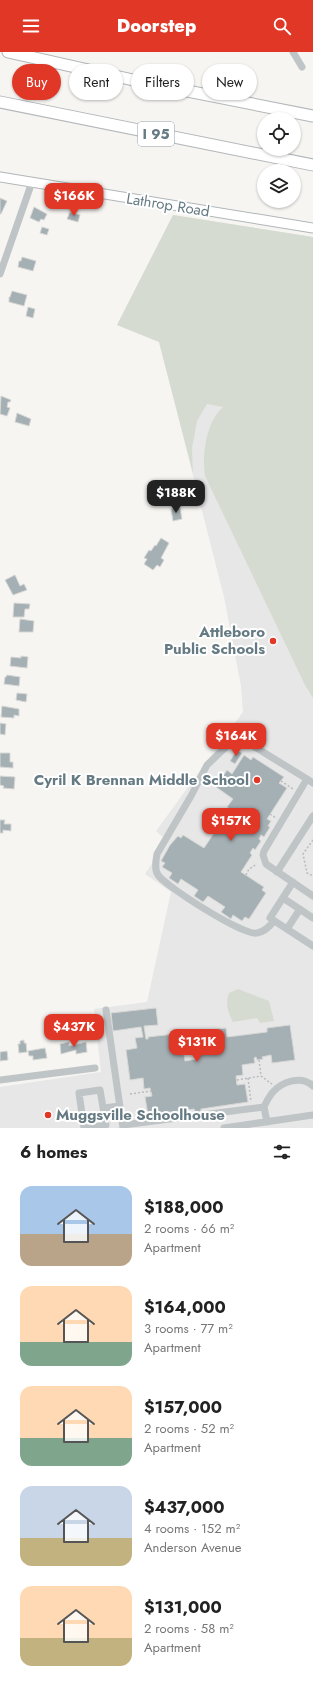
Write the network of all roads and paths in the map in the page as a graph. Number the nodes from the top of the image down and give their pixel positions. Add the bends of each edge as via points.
1 (8, 52) edge
2 (293, 52) edge
3 (302, 67) dead end
4 (0, 102) edge
5 (313, 116) edge
6 (313, 165) edge
7 (0, 177) edge
8 (32, 182) junction
9 (313, 228) edge
10 (0, 274) edge
11 (281, 781) dead end
12 (310, 781) edge
13 (296, 791) dead end
14 (270, 814) dead end
15 (313, 816) edge
16 (277, 819) dead end
17 (313, 840) edge
18 (257, 864) dead end
19 (277, 872) junction
20 (246, 875) dead end
21 (313, 876) edge
22 (293, 882) junction
23 (313, 896) edge
24 (283, 898) junction
25 (300, 909) junction
26 (313, 918) edge
27 (274, 921) junction
28 (287, 929) junction
29 (313, 946) edge
30 (106, 1010) dead end
31 (259, 1060) dead end
32 (95, 1068) dead end
33 (261, 1076) junction
34 (248, 1078) junction
35 (0, 1080) edge
36 (237, 1080) dead end
37 (274, 1085) dead end
38 (313, 1086) edge
39 (151, 1091) dead end
40 (130, 1094) dead end
41 (251, 1104) dead end
42 (120, 1106) junction
43 (264, 1107) junction
44 (103, 1108) junction
45 (313, 1114) edge
46 (266, 1122) junction
47 (123, 1126) edge
48 (84, 1128) edge
49 (88, 1128) edge
50 (224, 1128) edge

1 - 5 highway
2 - 3 street
4 - 6 highway, I 95
7 - 8 main road, Lathrop Road
8 - 9 main road, Lathrop Road
8 - 10 street
11 - 13 path
12 - 19 street via 264,851 266,864
12 - 27 street via 250,744 227,746 207,765 157,854 157,874 170,886 244,932 256,934
14 - 16 path
15 - 19 street
17 - 21 path via 303,854 307,873
18 - 20 path
19 - 22 street
22 - 23 street
22 - 24 street
24 - 25 street
24 - 27 street via 270,918
25 - 26 street
25 - 28 street
27 - 28 street
28 - 29 street
30 - 42 street
31 - 33 path
32 - 35 street
33 - 34 path
33 - 37 path
34 - 36 path
34 - 41 path
38 - 43 street via 302,1080 283,1084 273,1092
39 - 40 path
42 - 44 street
42 - 47 street
43 - 46 street
43 - 47 street
44 - 48 street via 100,1090 79,1093
44 - 49 street via 106,1125
45 - 46 street
46 - 50 street

